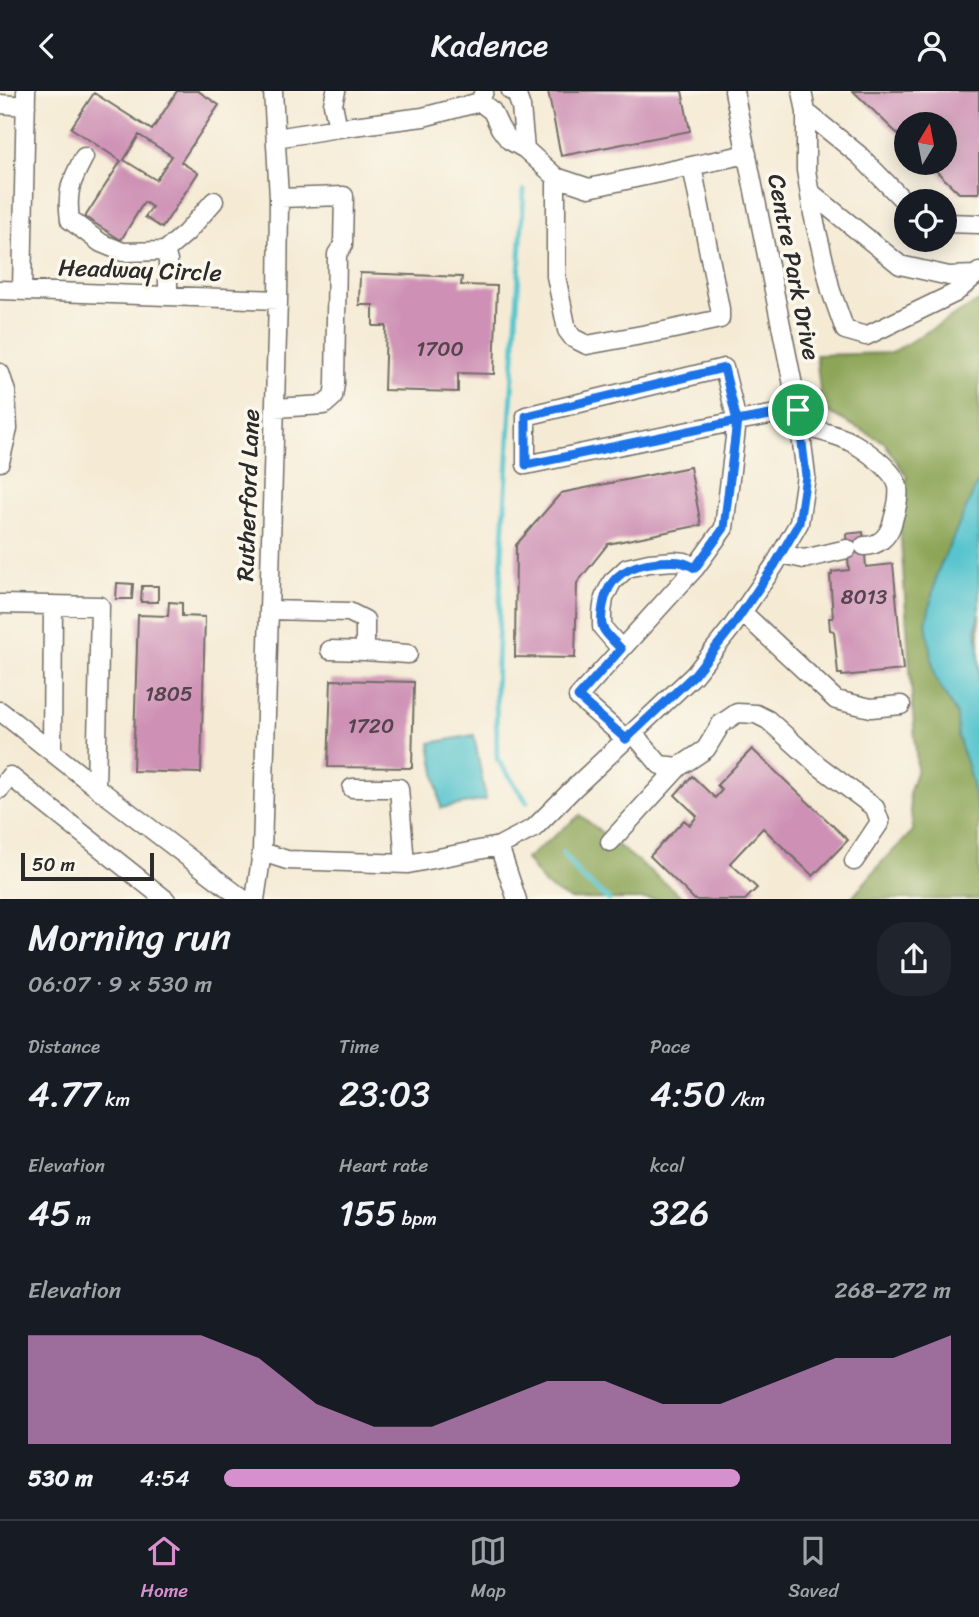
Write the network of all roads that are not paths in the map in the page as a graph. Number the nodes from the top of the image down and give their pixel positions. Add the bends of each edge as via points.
1 (273, 91) edge
2 (336, 91) edge
3 (511, 91) edge
4 (734, 91) edge
5 (802, 91) edge
6 (482, 97) edge
7 (26, 99) edge
8 (0, 104) edge
9 (806, 111) junction
10 (338, 128) junction
11 (276, 138) junction
12 (525, 149) junction
13 (747, 154) junction
14 (84, 157) dead end
15 (692, 166) junction
16 (556, 177) junction
17 (894, 191) edge
18 (810, 192) junction
19 (279, 198) junction
20 (214, 201) dead end
21 (957, 223) edge
22 (979, 224) edge
23 (165, 251) junction
24 (977, 274) edge
25 (0, 290) edge
26 (22, 291) junction
27 (168, 296) junction
28 (278, 300) junction
29 (0, 373) edge
30 (275, 408) junction
31 (799, 418) junction
32 (737, 421) junction
33 (0, 462) edge
34 (780, 554) junction
35 (695, 568) junction
36 (0, 604) edge
37 (54, 605) junction
38 (269, 610) junction
39 (742, 612) junction
40 (621, 649) junction
41 (330, 650) dead end
42 (365, 651) junction
43 (408, 654) dead end
44 (901, 705) dead end
45 (0, 711) edge
46 (629, 736) junction
47 (52, 752) junction
48 (679, 767) junction
49 (3, 778) edge
50 (96, 787) junction
51 (352, 788) dead end
52 (610, 842) dead end
53 (499, 846) junction
54 (262, 852) junction
55 (854, 861) dead end
56 (405, 864) junction
57 (166, 899) edge
58 (244, 899) edge
59 (255, 899) edge
60 (517, 899) edge

1 - 11 street, Rutherford Lane
2 - 10 street via 333,104
3 - 12 street via 520,107
4 - 13 street, Centre Park Drive
5 - 9 street
6 - 10 street via 423,117
6 - 12 street via 509,140
7 - 8 street
7 - 26 street
9 - 17 street
9 - 18 street
10 - 11 street
11 - 19 street, Rutherford Lane
12 - 16 street
13 - 15 street
13 - 31 street, Centre Park Drive
14 - 23 street via 71,182 70,220 122,252
15 - 16 street via 589,188
15 - 16 street via 720,319 587,345 566,330 556,276
18 - 24 street via 900,265 949,276
18 - 24 street via 831,291 845,330 866,337 955,293
19 - 28 street, Rutherford Lane
19 - 30 street via 344,197 343,245 337,254 333,397 324,405
20 - 23 street
21 - 22 street
23 - 27 street
25 - 26 street, Headway Circle
26 - 27 street, Headway Circle
27 - 28 street, Headway Circle
28 - 30 street, Rutherford Lane
29 - 33 street via 8,429
30 - 38 street, Rutherford Lane
31 - 32 street
31 - 34 street, Centre Park Drive via 806,476 799,523
31 - 34 street via 847,440 879,462 898,486 897,507 889,534 873,546 804,559
32 - 32 street via 724,368 526,416 526,465
32 - 35 street via 724,528
34 - 39 street, Centre Park Drive
35 - 40 street
35 - 40 street via 685,562 649,563 628,568 612,582 604,598 602,627
36 - 37 street
37 - 47 street
37 - 50 street via 100,606
38 - 42 street via 349,612 365,621
38 - 54 street, Rutherford Lane
39 - 44 street via 836,701 871,708
39 - 46 street, Centre Park Drive via 694,675
40 - 46 street via 578,697
41 - 42 street
42 - 43 street
45 - 47 street
46 - 48 street via 660,765
46 - 53 street, Centre Park Drive via 534,828
47 - 50 street
48 - 52 street
48 - 55 street via 706,749 721,724 737,713 768,720 874,808 880,822
49 - 57 street
50 - 58 street
51 - 56 street via 399,788
53 - 56 street, Centre Park Drive
53 - 60 street
54 - 56 street, Centre Park Drive via 288,860
54 - 59 street, Rutherford Lane

